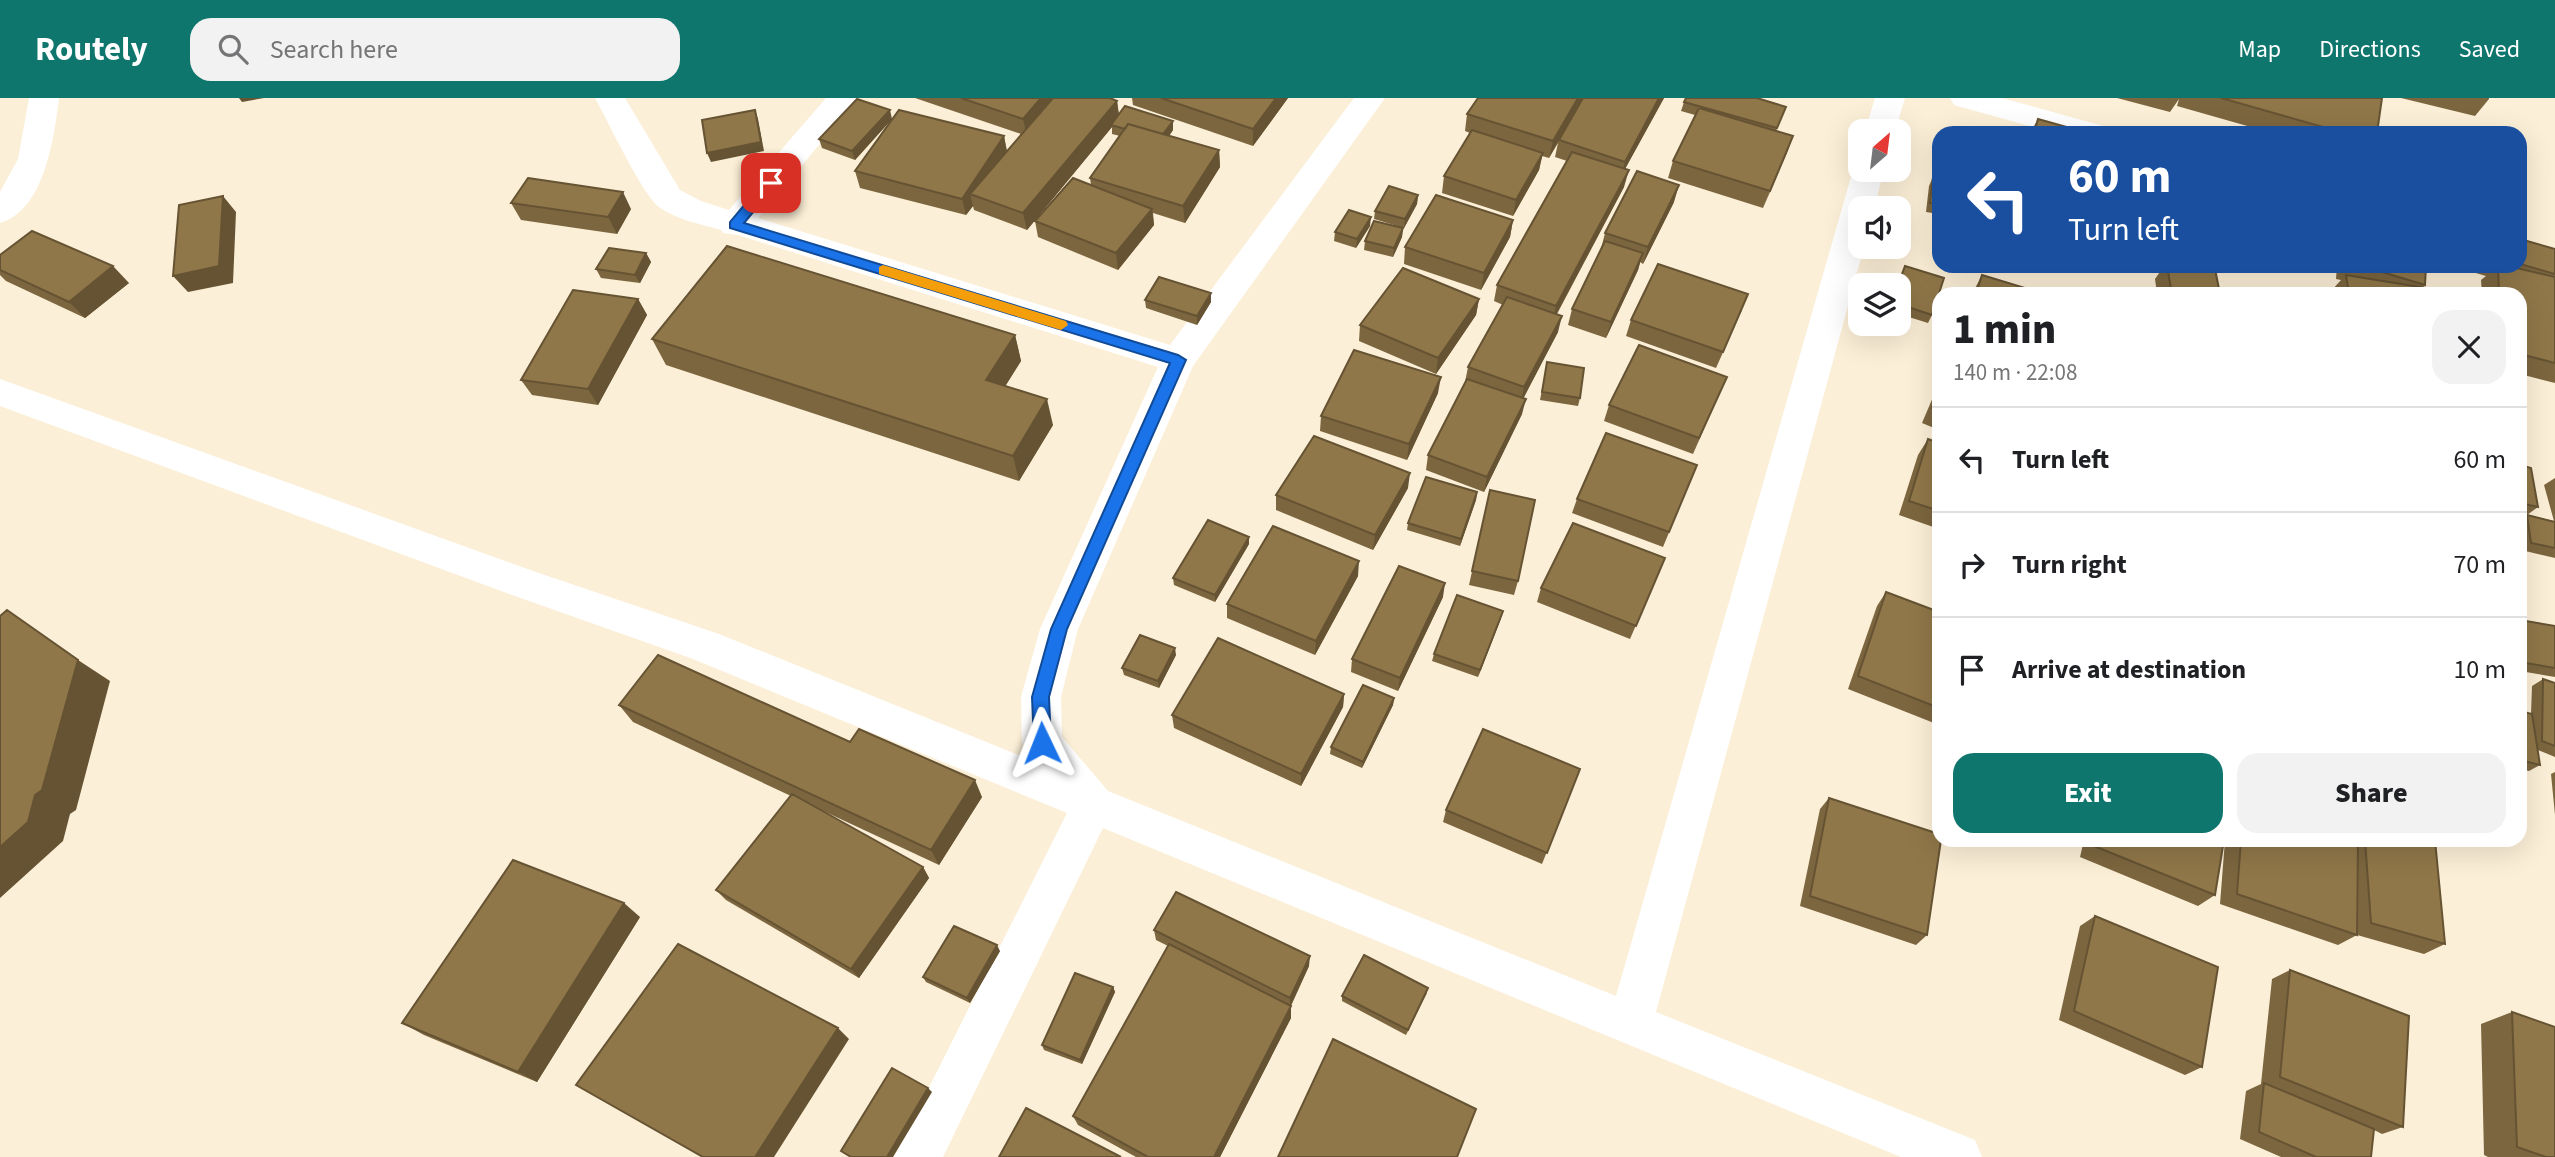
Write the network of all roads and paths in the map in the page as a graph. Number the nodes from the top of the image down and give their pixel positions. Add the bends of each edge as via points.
1 (44, 98) edge
2 (610, 98) edge
3 (843, 98) edge
4 (1370, 98) edge
5 (1890, 98) edge
6 (1965, 98) edge
7 (1884, 119) edge
8 (2067, 126) edge
9 (1867, 182) edge
10 (0, 212) edge
11 (734, 225) junction
12 (1178, 360) junction
13 (0, 392) edge
14 (1093, 804) junction
15 (1630, 1024) junction
16 (918, 1157) edge
17 (1958, 1157) edge

1 - 10 street via 34,166
2 - 11 street via 669,198
3 - 11 street
4 - 12 street
5 - 7 street
6 - 8 street
9 - 15 street
11 - 12 street
12 - 14 street via 1059,629 1041,697 1042,743
13 - 14 street via 705,646
14 - 15 street
14 - 16 street
15 - 17 street

